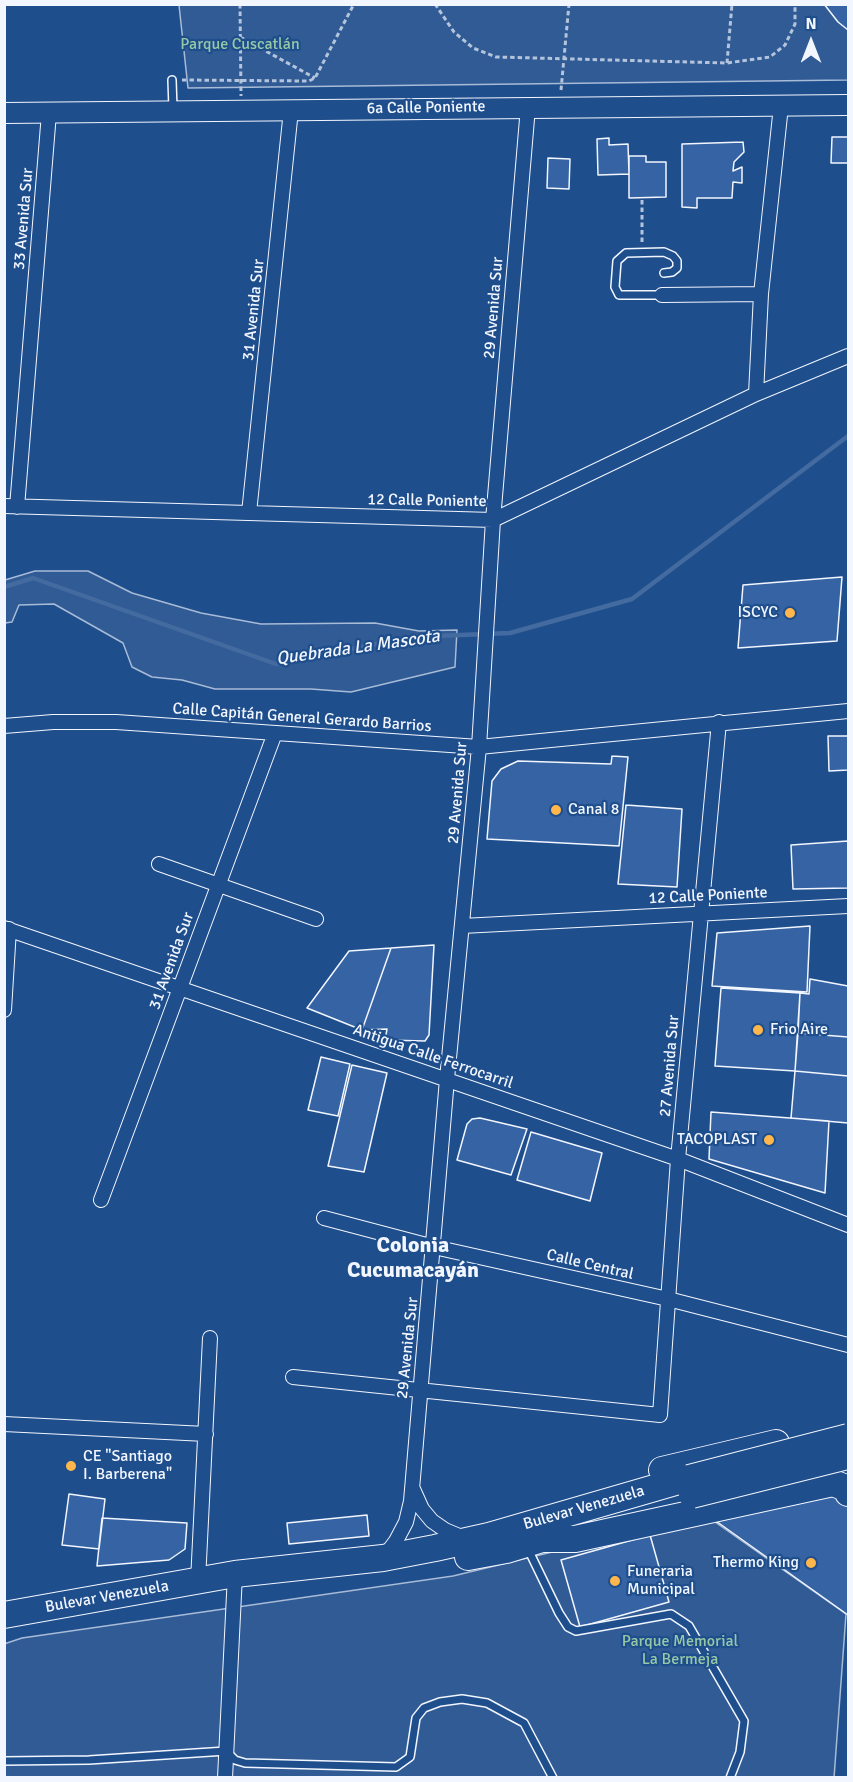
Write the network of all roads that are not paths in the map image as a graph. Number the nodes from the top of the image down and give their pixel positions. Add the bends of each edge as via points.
1 (172, 80) road end
2 (849, 105) edge
3 (781, 106) junction
4 (528, 107) junction
5 (291, 110) junction
6 (173, 111) junction
7 (4, 113) edge
8 (50, 113) junction
9 (664, 273) dead end
10 (761, 294) junction
11 (662, 295) joint
12 (849, 356) edge
13 (756, 394) junction
14 (11, 506) edge
15 (249, 513) junction
16 (493, 520) junction
17 (849, 711) edge
18 (719, 722) junction
19 (4, 726) edge
20 (275, 733) junction
21 (479, 747) junction
22 (159, 864) dead end
23 (218, 884) junction
24 (849, 906) edge
25 (700, 913) junction
26 (316, 919) dead end
27 (462, 926) junction
28 (7, 928) edge
29 (180, 986) junction
30 (4, 1010) edge
31 (447, 1079) junction
32 (678, 1159) junction
33 (101, 1200) dead end
34 (324, 1218) dead end
35 (849, 1225) edge
36 (434, 1246) junction
37 (668, 1299) junction
38 (210, 1338) dead end
39 (849, 1345) edge
40 (293, 1377) dead end
41 (420, 1390) junction
42 (4, 1424) edge
43 (849, 1424) edge
44 (206, 1434) junction
45 (849, 1437) edge
46 (794, 1438) junction
47 (849, 1456) edge
48 (411, 1480) junction
49 (690, 1487) junction
50 (800, 1490) junction
51 (849, 1493) edge
52 (531, 1536) junction
53 (475, 1539) junction
54 (383, 1558) junction
55 (316, 1565) junction
56 (235, 1574) junction
57 (198, 1581) junction
58 (4, 1616) edge
59 (226, 1751) junction
60 (4, 1761) edge
61 (225, 1778) edge
62 (554, 1778) edge
63 (730, 1778) edge

1 - 6 lane
2 - 3 street, 6a Calle Poniente
3 - 4 street, 6a Calle Poniente
3 - 10 street
4 - 5 street, 6a Calle Poniente
4 - 16 street, 29 Avenida Sur
5 - 6 street, 6a Calle Poniente
5 - 15 street, 31 Avenida Sur
6 - 8 street, 6a Calle Poniente
7 - 8 street, 6a Calle Poniente
8 - 14 street, 33 Avenida Sur
9 - 11 lane via 677,268 673,256 664,252 626,253 617,261 615,287 619,295
10 - 11 street
10 - 13 street
12 - 13 street, 12 Calle Poniente
13 - 16 street, 12 Calle Poniente
14 - 15 street, 12 Calle Poniente
15 - 16 street, 12 Calle Poniente
16 - 21 street, 29 Avenida Sur
17 - 18 street, Calle Capitán General Gerardo Barrios
18 - 21 street, Calle Capitán General Gerardo Barrios
18 - 25 street, 27 Avenida Sur
19 - 20 street, Calle Capitán General Gerardo Barrios via 116,722
20 - 21 street, Calle Capitán General Gerardo Barrios
20 - 23 street, 31 Avenida Sur
21 - 27 street, 29 Avenida Sur
22 - 23 street
23 - 26 street
23 - 29 street, 31 Avenida Sur
24 - 25 street, 12 Calle Poniente
25 - 27 street, 12 Calle Poniente
25 - 32 street, 27 Avenida Sur
27 - 31 street, 29 Avenida Sur
28 - 29 street, Antigua Calle Ferrocarril
28 - 30 street
29 - 31 street, Antigua Calle Ferrocarril
29 - 33 street, 31 Avenida Sur
31 - 32 street, Antigua Calle Ferrocarril
31 - 36 street, 29 Avenida Sur
32 - 35 street, Antigua Calle Ferrocarril
32 - 37 street, 27 Avenida Sur
34 - 36 street, Calle Central
36 - 37 street, Calle Central
36 - 41 street, 29 Avenida Sur
37 - 39 street, Calle Central
37 - 41 street, 27 Avenida Sur via 660,1414
38 - 44 street
40 - 41 street
41 - 48 street, 29 Avenida Sur
42 - 44 street
43 - 46 highway
44 - 57 street
45 - 49 highway, Bulevar Venezuela, bridge
46 - 50 highway via 819,1441 830,1457 825,1472
46 - 52 highway via 609,1486
47 - 49 highway, Bulevar Venezuela, bridge
48 - 53 street, 29 Avenida Sur via 415,1495 432,1521 459,1537
48 - 54 street, 29 Avenida Sur via 406,1522
49 - 52 highway, Bulevar Venezuela
50 - 51 highway via 833,1483
50 - 52 highway via 575,1539
52 - 53 highway, Bulevar Venezuela
52 - 55 highway, Bulevar Venezuela via 506,1550 427,1564
52 - 63 lane via 559,1613 568,1627 576,1631 671,1614 689,1626 744,1721 740,1752
53 - 54 highway, Bulevar Venezuela
54 - 55 highway, Bulevar Venezuela
55 - 56 highway, Bulevar Venezuela
56 - 57 highway, Bulevar Venezuela
56 - 59 street
57 - 58 highway, Bulevar Venezuela
59 - 60 lane
59 - 61 street
59 - 62 lane via 245,1763 396,1767 410,1757 417,1718 424,1708 440,1701 462,1700 487,1703 524,1723

